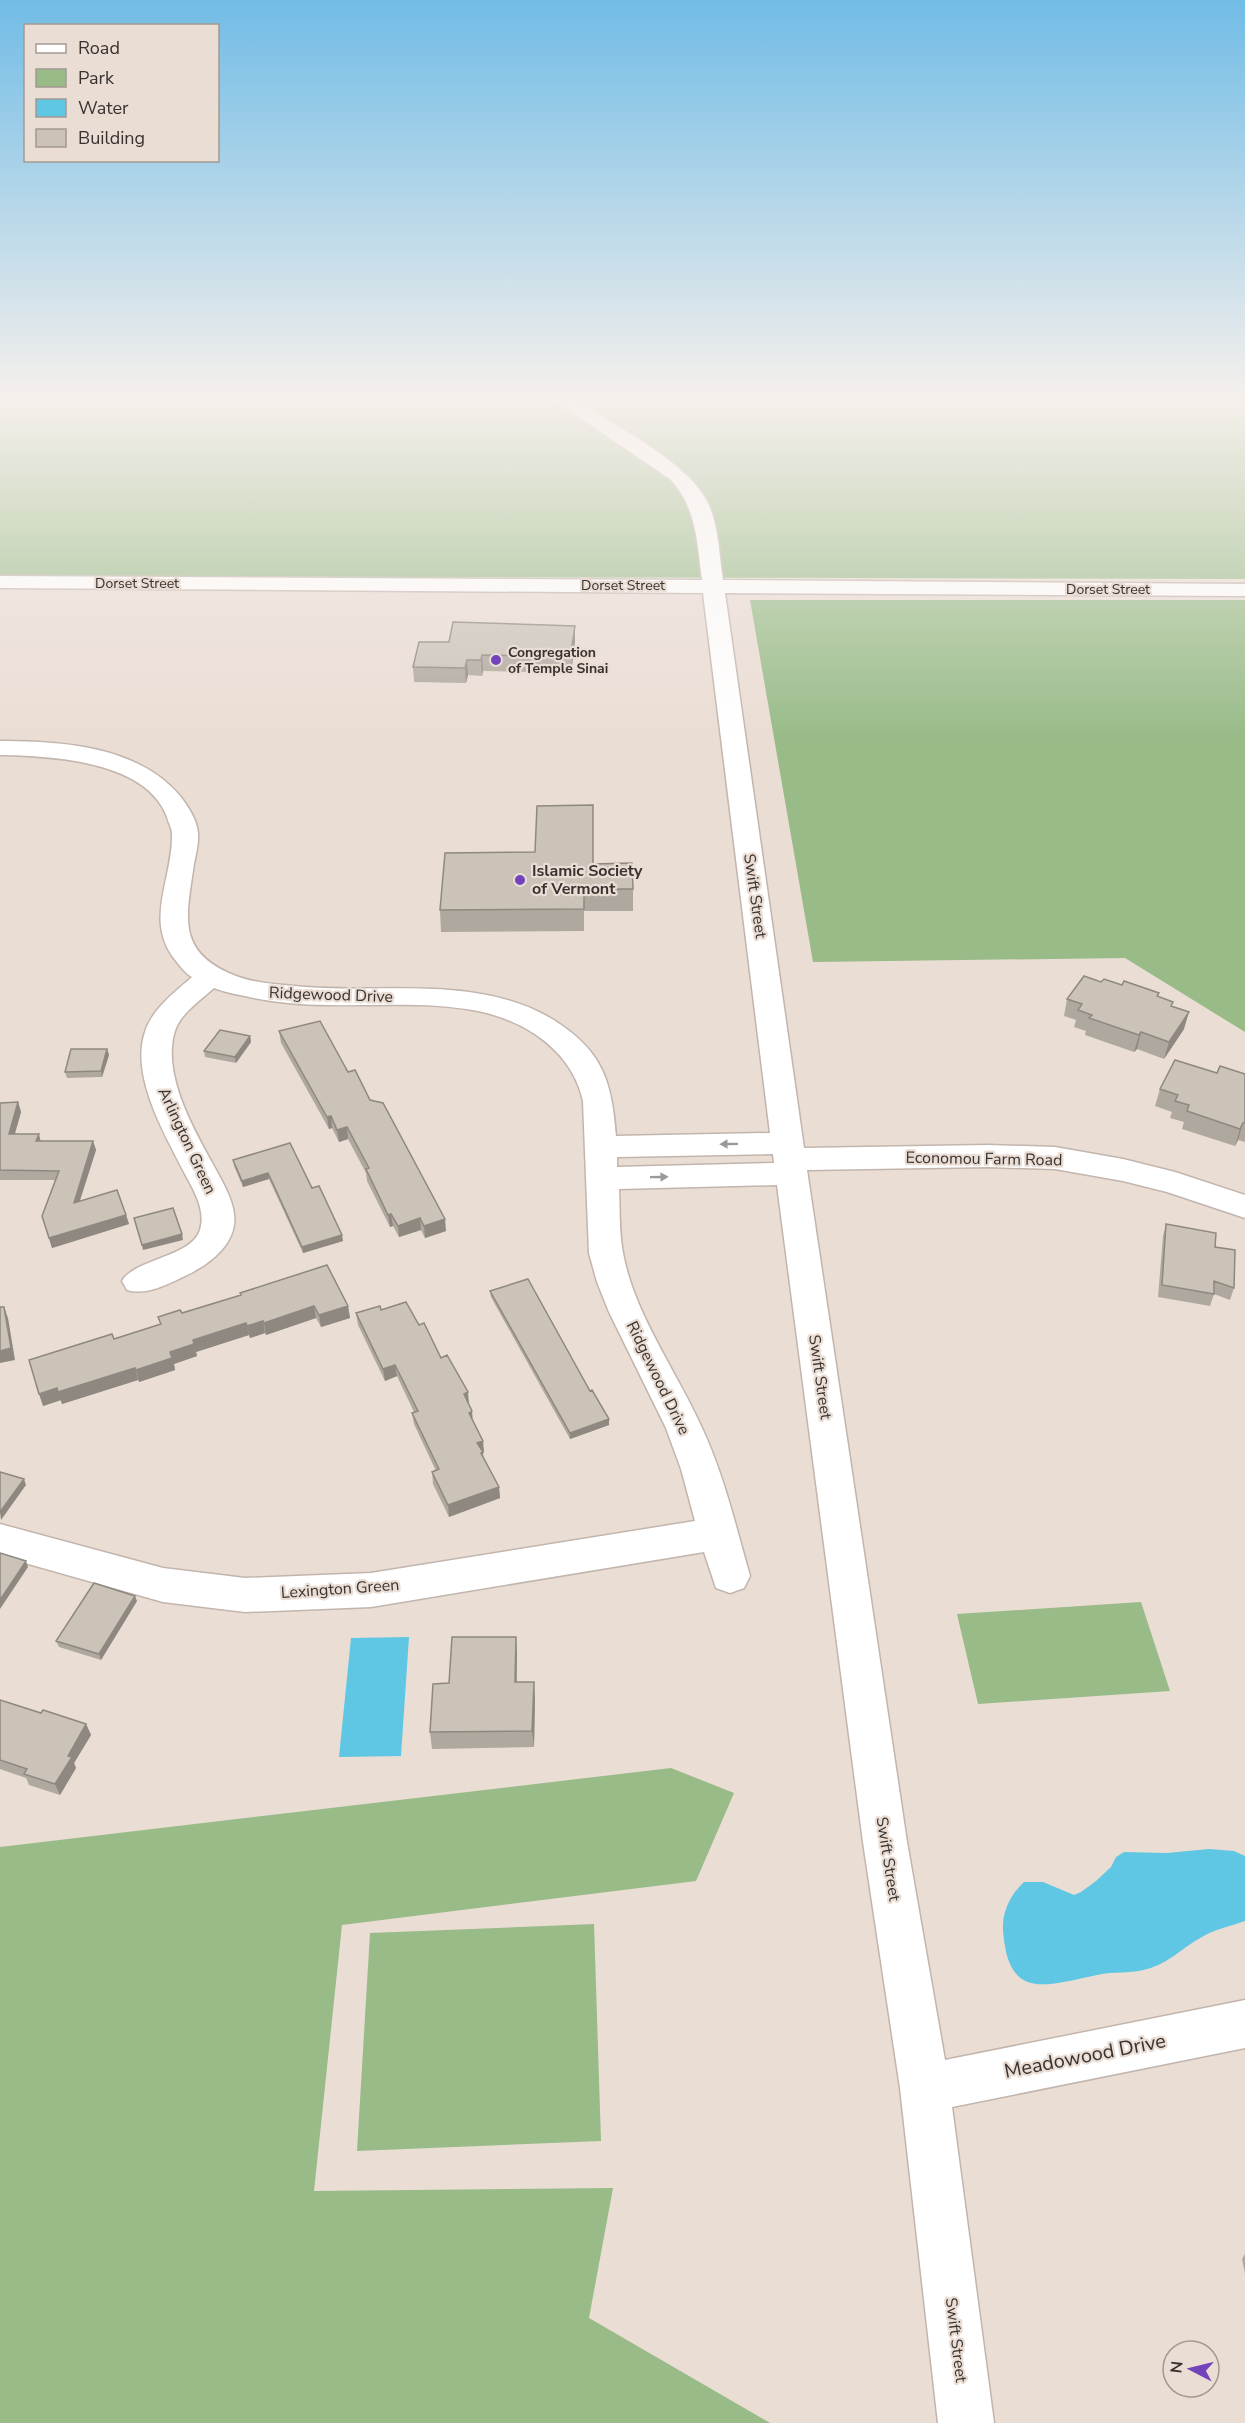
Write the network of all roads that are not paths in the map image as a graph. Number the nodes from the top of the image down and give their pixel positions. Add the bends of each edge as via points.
1 (702, 513) edge
2 (0, 582) edge
3 (712, 586) junction
4 (1245, 590) edge
5 (0, 747) edge
6 (211, 976) junction
7 (789, 1159) junction
8 (600, 1162) junction
9 (1245, 1207) edge
10 (140, 1281) dead end
11 (719, 1534) junction
12 (0, 1540) edge
13 (730, 1576) dead end
14 (1245, 2024) edge
15 (925, 2088) junction
16 (966, 2423) edge

1 - 3 street, Swift Street
2 - 3 street, Dorset Street
3 - 4 street, Dorset Street
3 - 7 street, Swift Street
5 - 6 street, Ridgewood Drive via 68,753 113,763 149,779 172,800 185,832 175,915 177,943 184,956
6 - 8 street, Ridgewood Drive via 237,987 286,996 461,999 498,1007 533,1021 566,1044 589,1068 598,1101
6 - 10 street, Arlington Green via 170,1014 160,1030 155,1054 165,1098 214,1198 218,1223 203,1252
7 - 8 street
7 - 9 street, Economou Farm Road via 1055,1158 1164,1180
7 - 15 street, Swift Street via 883,1830
8 - 11 street, Ridgewood Drive via 606,1253 614,1282 684,1428
11 - 12 street, Lexington Green via 371,1590 245,1595 163,1585
11 - 13 street, Ridgewood Drive
14 - 15 street, Meadowood Drive
15 - 16 street, Swift Street

